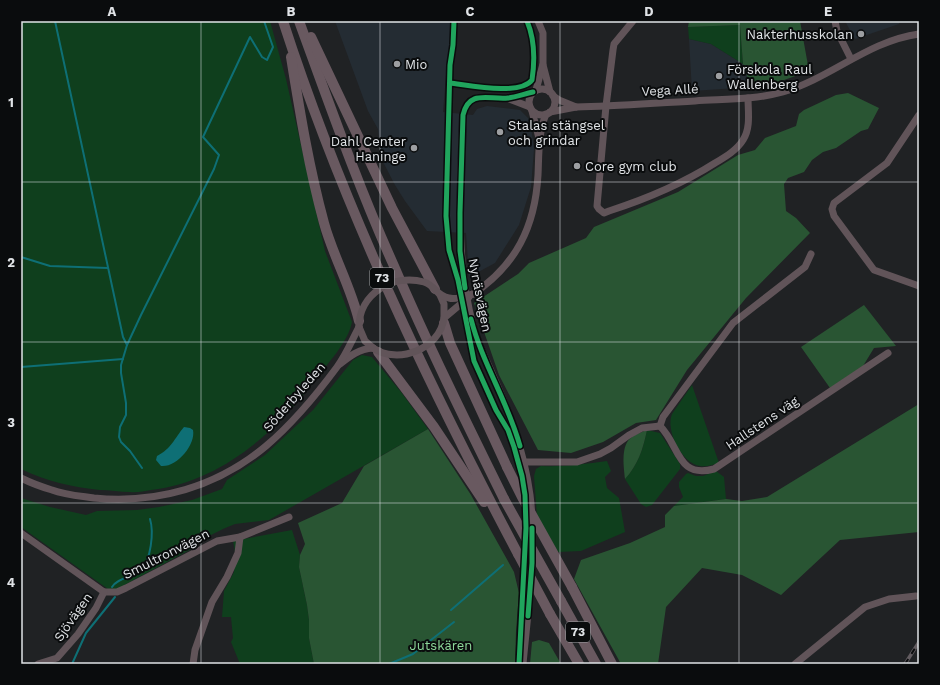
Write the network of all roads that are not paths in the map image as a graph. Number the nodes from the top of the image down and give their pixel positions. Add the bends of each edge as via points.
1 (283, 21) edge
2 (299, 21) edge
3 (303, 21) edge
4 (538, 21) edge
5 (633, 21) edge
6 (835, 21) edge
7 (286, 32) junction
8 (919, 34) edge
9 (851, 59) junction
10 (543, 64) junction
11 (534, 91) junction
12 (552, 94) junction
13 (507, 98) junction
14 (748, 98) junction
15 (606, 106) junction
16 (576, 107) junction
17 (531, 109) junction
18 (548, 113) junction
19 (919, 115) edge
20 (539, 140) junction
21 (811, 254) dead end
22 (919, 286) edge
23 (437, 292) junction
24 (472, 294) junction
25 (444, 321) junction
26 (359, 324) junction
27 (376, 350) junction
28 (888, 353) dead end
29 (338, 366) junction
30 (660, 426) junction
31 (525, 462) junction
32 (21, 478) edge
33 (289, 517) dead end
34 (497, 518) junction
35 (21, 533) edge
36 (240, 537) junction
37 (104, 592) junction
38 (916, 596) dead end
39 (38, 664) edge
40 (193, 664) edge
41 (523, 664) edge
42 (579, 664) edge
43 (596, 664) edge
44 (612, 664) edge
45 (795, 664) edge

1 - 7 highway, 73
2 - 43 highway, 73, bridge via 394,266 476,444
3 - 23 highway via 392,208
4 - 10 street via 543,33
5 - 15 street via 614,44
6 - 9 street via 837,31
7 - 26 highway via 306,148 324,223 357,309
7 - 34 highway, 73 via 337,172 379,272
8 - 9 street, Vega Allé via 896,39
9 - 14 street, Vega Allé via 817,79 799,86
10 - 11 street
10 - 12 street
11 - 12 street via 542,89
11 - 13 street, Nynäsvägen
11 - 17 street via 529,100
12 - 16 street, Vega Allé
12 - 18 street via 554,104
13 - 17 street, Nynäsvägen
13 - 31 street, Nynäsvägen via 483,96 468,103 465,108 460,251 474,330 514,426
14 - 15 street, Vega Allé
14 - 15 street via 747,130 744,139 732,151 680,183 604,213 597,206
15 - 16 street, Vega Allé
16 - 18 street, Vega Allé
17 - 18 street via 540,115
17 - 20 street
18 - 20 street
19 - 22 street via 887,163 834,203 832,209 834,216 874,270
20 - 24 street via 535,204 522,242 507,263 485,286
21 - 30 street via 805,267 729,328
23 - 24 street, bridge via 453,299
23 - 25 street via 444,304
23 - 26 street, bridge via 425,283 408,280 393,282 370,296 363,308
24 - 25 street, bridge
25 - 27 street, bridge via 436,337 419,350 400,355
25 - 44 highway, bridge via 450,343 507,467
26 - 27 street via 365,341
26 - 29 street, Söderbyleden
27 - 29 street, Söderbyleden via 365,349 357,352
27 - 34 highway via 451,450
28 - 30 street, Hallstens väg via 714,469 695,471 689,467 683,462
29 - 32 street, Söderbyleden via 289,425 265,447 234,469 190,489 156,497 105,499 54,491
30 - 31 street via 642,428 600,454 577,462
31 - 41 street, Nynäsvägen via 533,523
33 - 36 street, Smultronvägen
34 - 42 highway, 73, bridge
35 - 37 street
36 - 37 street, Smultronvägen via 217,541 126,588 117,592
36 - 40 street via 238,553 212,602 195,650
37 - 39 street, Sjövägen via 78,634 57,658
38 - 45 street via 889,599 865,607

